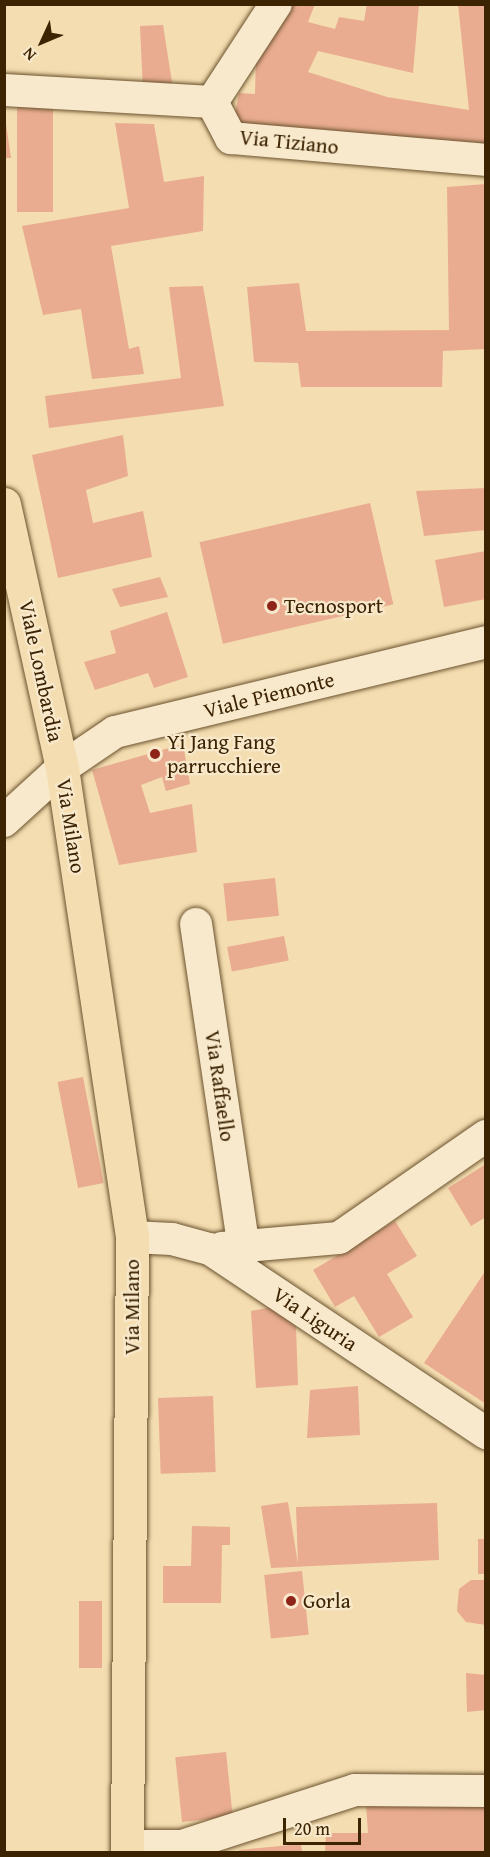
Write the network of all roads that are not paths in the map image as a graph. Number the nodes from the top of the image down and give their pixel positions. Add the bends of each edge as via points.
1 (276, 4) edge
2 (4, 90) edge
3 (212, 102) junction
4 (486, 160) edge
5 (4, 504) edge
6 (486, 642) edge
7 (62, 768) junction
8 (4, 821) edge
9 (196, 924) dead end
10 (486, 1136) edge
11 (132, 1237) junction
12 (244, 1248) junction
13 (210, 1249) junction
14 (486, 1433) edge
15 (486, 1791) edge
16 (127, 1849) edge

1 - 3 street
2 - 3 street
3 - 4 street, Via Tiziano via 231,138
5 - 7 main road, Viale Lombardia
6 - 7 street, Viale Piemonte via 115,732
7 - 8 street, Viale Piemonte
7 - 11 main road, Via Milano
9 - 12 street, Via Raffaello
10 - 12 street via 339,1238
11 - 13 street, Via Liguria via 172,1239
11 - 16 main road, Via Milano
12 - 13 street
13 - 14 street, Via Liguria
15 - 16 street via 355,1790 182,1846

